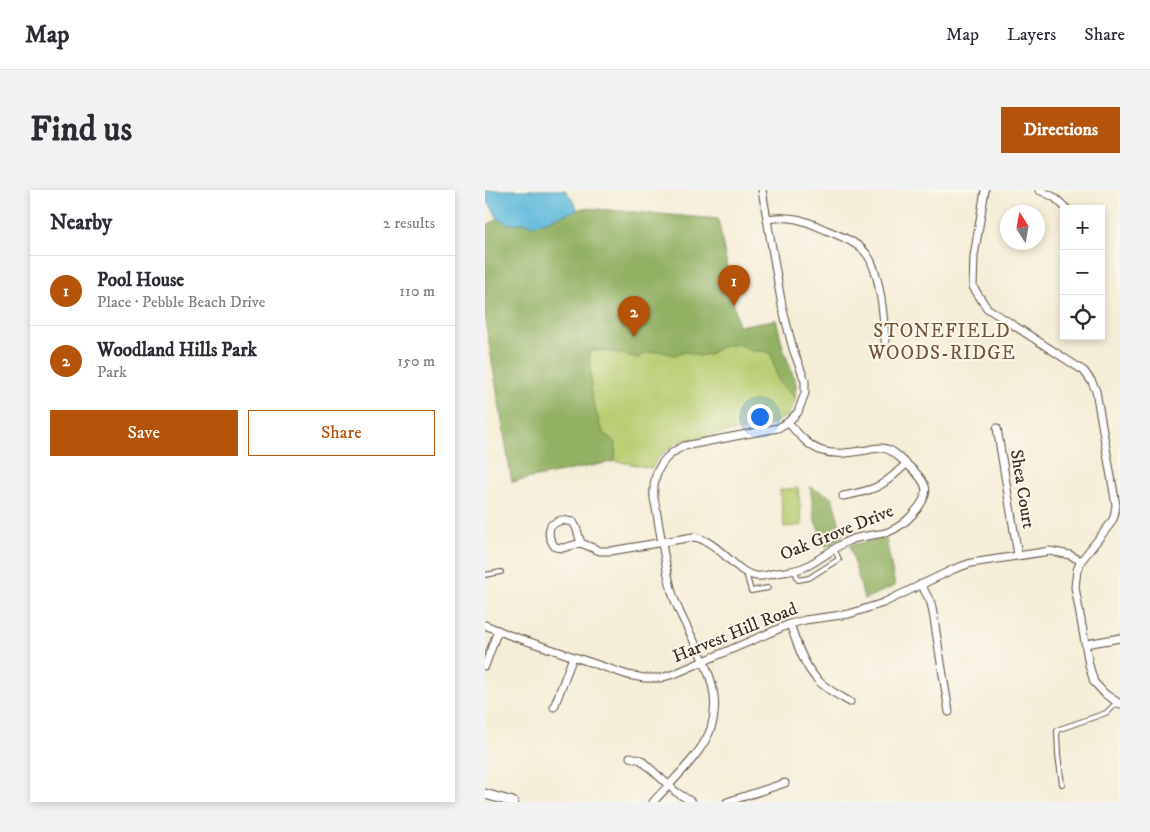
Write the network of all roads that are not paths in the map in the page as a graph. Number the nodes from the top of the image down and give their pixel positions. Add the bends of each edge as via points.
1 (762, 190) edge
2 (985, 190) edge
3 (1039, 190) edge
4 (1063, 205) edge
5 (767, 219) junction
6 (885, 341) dead end
7 (788, 422) junction
8 (997, 428) dead end
9 (906, 464) junction
10 (843, 496) dead end
11 (581, 543) junction
12 (662, 543) junction
13 (834, 549) junction
14 (1018, 555) junction
15 (1081, 561) junction
16 (795, 570) junction
17 (501, 572) dead end
18 (746, 573) junction
19 (485, 575) edge
20 (921, 584) junction
21 (768, 588) dead end
22 (791, 624) junction
23 (485, 625) edge
24 (498, 630) junction
25 (1120, 638) edge
26 (1085, 644) junction
27 (573, 657) junction
28 (704, 662) junction
29 (485, 666) edge
30 (850, 702) dead end
31 (1119, 703) edge
32 (554, 707) dead end
33 (949, 712) dead end
34 (630, 757) dead end
35 (785, 783) dead end
36 (1062, 784) dead end
37 (668, 785) junction
38 (485, 794) edge
39 (513, 802) edge
40 (653, 802) edge
41 (692, 802) edge
42 (727, 802) edge

1 - 5 street
2 - 15 street via 973,263 973,287 987,308 1084,371 1096,391 1116,505 1111,523
3 - 4 street via 1054,196
5 - 6 street via 803,219 850,241 867,253 875,272
5 - 7 street via 782,306 805,381 803,400 798,412
7 - 9 street, Oak Grove Drive via 816,449 837,454 880,448 893,452
7 - 12 street via 778,428 684,446 670,454 656,474 654,489
8 - 14 street, Shea Court
9 - 10 street via 878,488
9 - 13 street, Oak Grove Drive via 924,483 923,503 895,529 853,539
11 - 11 street via 573,522 561,520 551,525 549,536 555,547
11 - 12 street via 611,551
12 - 18 street via 693,538 704,540
12 - 28 street via 672,592
13 - 16 street, Oak Grove Drive
13 - 16 lane via 839,559 809,578 797,580
14 - 15 street, Harvest Hill Road via 1049,551
14 - 20 street, Harvest Hill Road via 971,563
15 - 26 street via 1075,587
16 - 18 street, Oak Grove Drive via 757,577
17 - 19 lane
18 - 21 lane via 751,591
20 - 22 street, Harvest Hill Road via 865,610
20 - 33 street via 931,603
22 - 28 street, Harvest Hill Road
22 - 30 street via 815,677
23 - 24 street, Harvest Hill Road
24 - 27 street, Harvest Hill Road
24 - 29 street
25 - 26 street
26 - 31 street via 1094,682
27 - 28 street, Harvest Hill Road via 628,676 644,678 660,678
27 - 32 street
28 - 37 street via 715,695 715,717 700,749
31 - 36 lane via 1105,712 1057,730
34 - 37 street via 641,760
35 - 42 street
37 - 40 street
37 - 41 street
38 - 39 street

